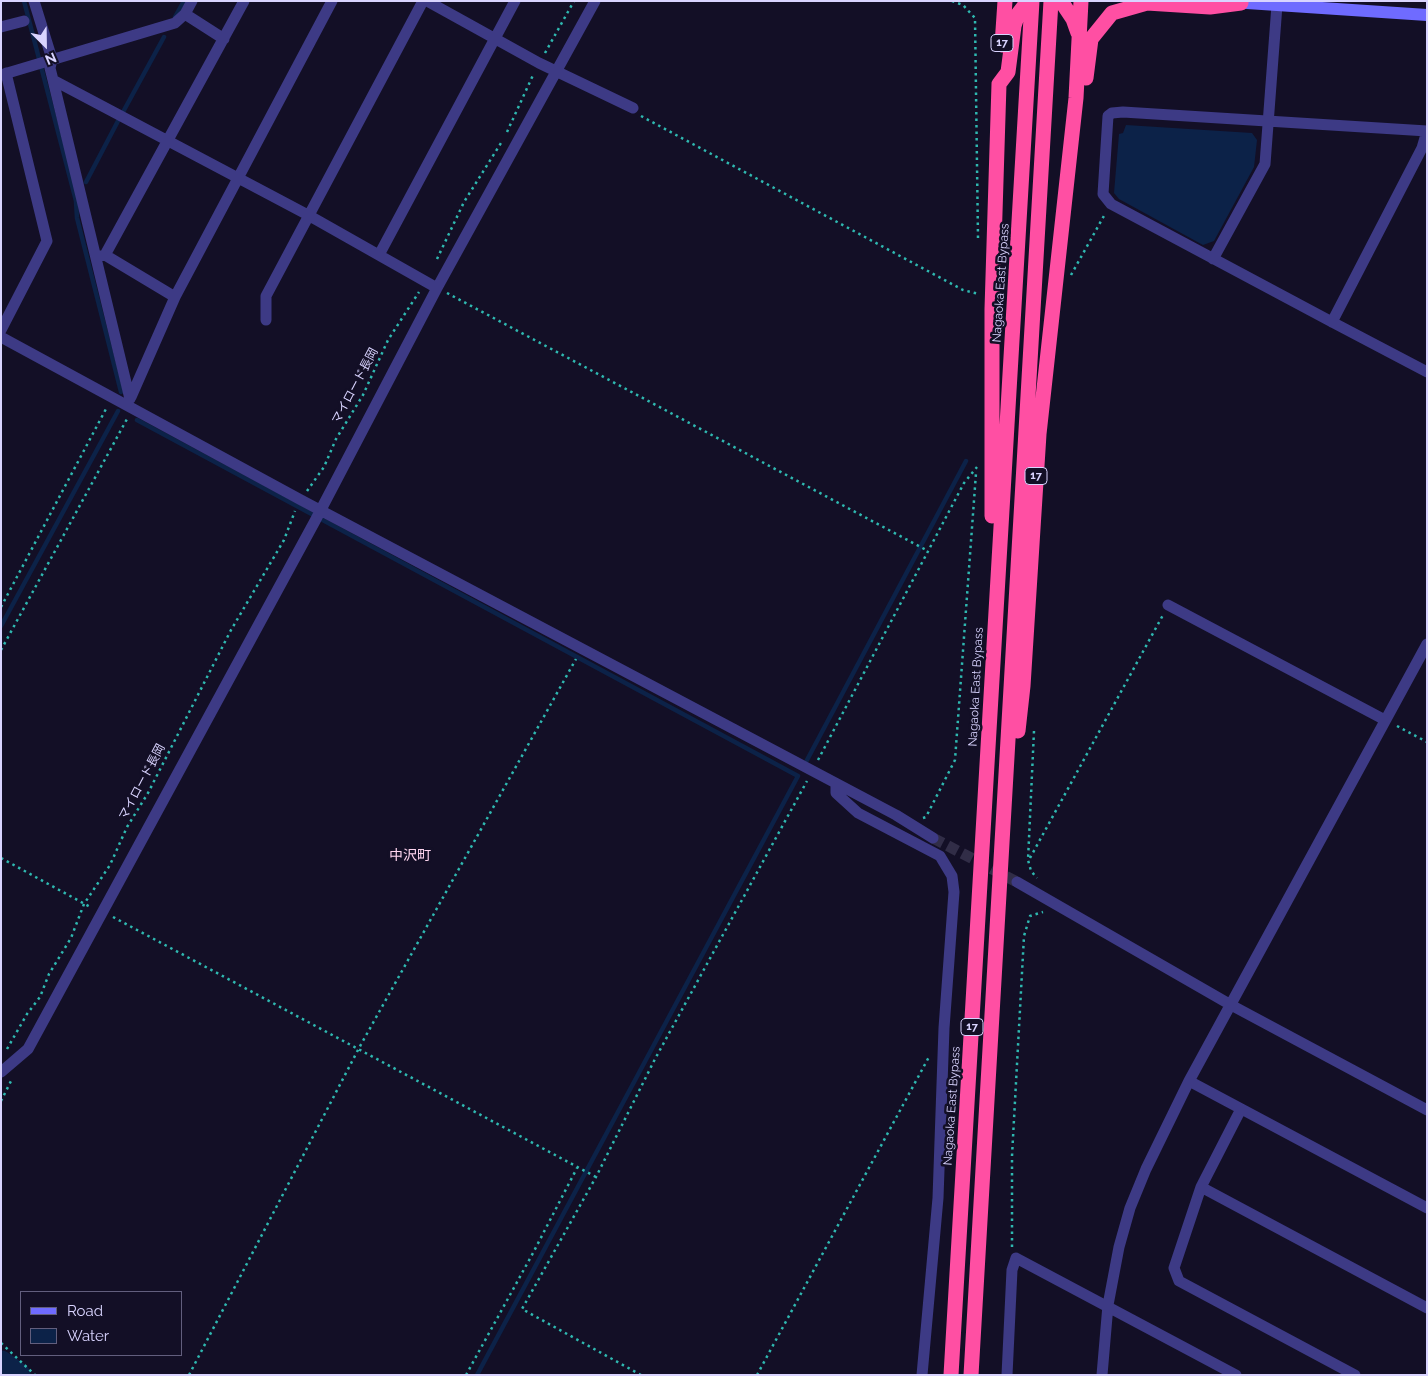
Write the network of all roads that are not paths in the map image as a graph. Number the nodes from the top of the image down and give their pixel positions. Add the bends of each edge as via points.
1 (34, 1) edge
2 (192, 1) edge
3 (244, 1) edge
4 (332, 1) edge
5 (425, 1) edge
6 (515, 1) edge
7 (595, 1) edge
8 (1005, 1) edge
9 (1030, 1) edge
10 (1051, 1) edge
11 (1061, 1) edge
12 (1081, 1) edge
13 (1218, 1) edge
14 (1241, 3) junction
15 (1277, 5) junction
16 (185, 14) junction
17 (1427, 15) edge
18 (24, 21) dead end
19 (1, 27) edge
20 (495, 37) junction
21 (1080, 37) junction
22 (224, 39) junction
23 (52, 59) junction
24 (558, 72) junction
25 (3, 74) edge
26 (53, 80) junction
27 (999, 84) junction
28 (1076, 98) junction
29 (632, 108) road end
30 (1266, 122) junction
31 (167, 140) junction
32 (237, 179) junction
33 (308, 215) junction
34 (379, 255) junction
35 (101, 256) junction
36 (1213, 258) junction
37 (437, 288) junction
38 (175, 296) junction
39 (266, 320) dead end
40 (1332, 322) junction
41 (1, 330) edge
42 (1, 337) edge
43 (1426, 371) edge
44 (131, 404) junction
45 (318, 515) junction
46 (1168, 605) road end
47 (1427, 644) edge
48 (992, 680) junction
49 (1384, 720) junction
50 (836, 784) junction
51 (933, 838) tunnel mouth
52 (1017, 882) tunnel mouth
53 (996, 951) junction
54 (1231, 1004) junction
55 (1, 1072) edge
56 (1190, 1081) junction
57 (1241, 1109) junction
58 (1427, 1110) edge
59 (1201, 1187) junction
60 (1427, 1208) edge
61 (1108, 1305) junction
62 (1427, 1308) edge
63 (922, 1375) edge
64 (951, 1375) edge
65 (971, 1375) edge
66 (1006, 1375) edge
67 (1102, 1375) edge
68 (1236, 1375) edge
69 (1356, 1375) edge

1 - 23 street
2 - 16 street
3 - 22 street
4 - 32 street
5 - 20 street
5 - 33 street
6 - 20 street
7 - 24 street
8 - 27 highway, 17
9 - 27 highway, 17 via 1018,14 1008,72
9 - 48 highway, Nagaoka East Bypass / 17
10 - 53 highway, 17
11 - 21 highway, 17
12 - 21 highway, 17
13 - 14 street
14 - 15 street
14 - 28 highway via 1210,7 1146,3 1112,13 1091,39 1085,85
15 - 17 street
15 - 30 street
16 - 22 street
16 - 23 street via 170,25
18 - 19 street
20 - 24 street
20 - 34 street
21 - 28 highway, 17
22 - 31 street
23 - 25 street
23 - 26 street
24 - 29 street
24 - 37 street
25 - 41 street via 47,242
26 - 31 street
26 - 35 street
27 - 48 highway, 17 via 992,317
28 - 53 highway, 17 via 1039,434 1023,686
30 - 36 street via 1265,164
30 - 36 street via 1123,112 1108,116 1102,194 1111,204
30 - 40 street via 1427,132 1422,148
31 - 32 street
31 - 35 street
32 - 33 street
32 - 38 street
33 - 34 street
33 - 39 street via 266,296
34 - 37 street
35 - 38 street
35 - 44 street
36 - 40 street
37 - 45 street
38 - 44 street
40 - 43 street
42 - 44 street
44 - 45 street
45 - 50 street
45 - 55 street via 28,1049
46 - 49 street
47 - 49 street
48 - 64 highway, Nagaoka East Bypass / 17
49 - 54 street
50 - 51 street
50 - 63 street via 836,793 858,813 940,856 952,876 954,892 944,1028 938,1198
52 - 54 street
53 - 65 highway, 17
54 - 56 street
54 - 58 street
56 - 57 street
56 - 61 street via 1162,1133 1130,1208
57 - 59 street
57 - 60 street
59 - 62 street
59 - 69 street via 1174,1268 1180,1281
61 - 66 street via 1016,1258 1012,1270
61 - 67 street
61 - 68 street

